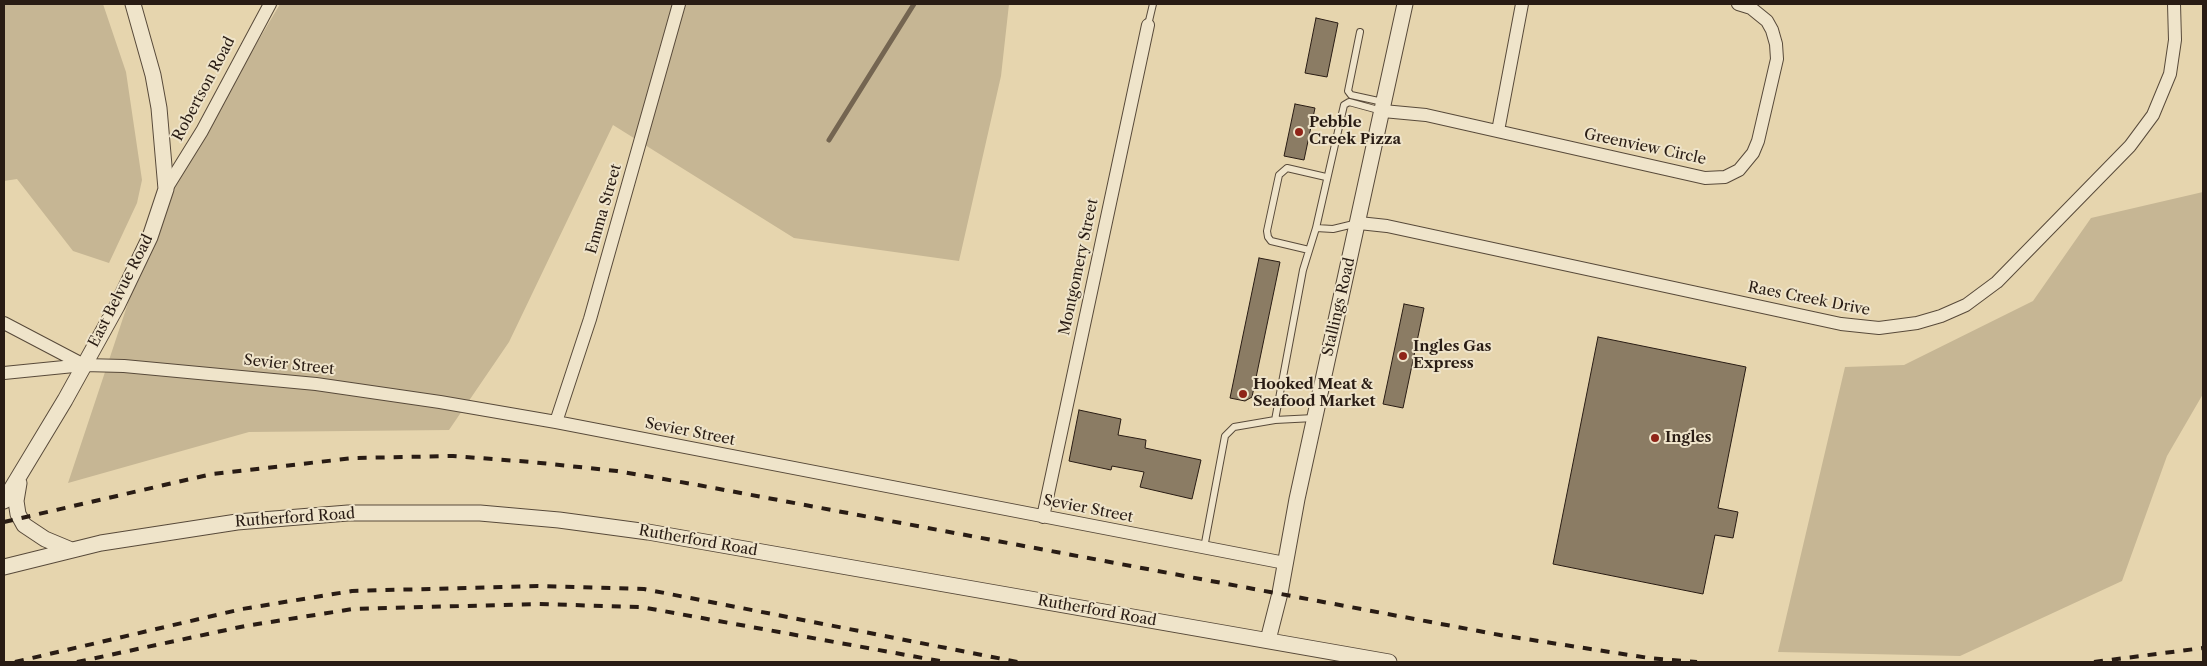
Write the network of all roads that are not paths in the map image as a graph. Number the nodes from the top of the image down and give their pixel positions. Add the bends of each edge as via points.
1 (134, 4) edge
2 (270, 4) edge
3 (679, 4) edge
4 (1153, 4) edge
5 (1405, 4) edge
6 (1522, 4) edge
7 (1738, 4) edge
8 (2174, 4) edge
9 (1148, 25) joint
10 (1360, 32) dead end
11 (1384, 107) junction
12 (1498, 131) junction
13 (1326, 177) junction
14 (166, 189) junction
15 (1359, 223) junction
16 (1316, 228) junction
17 (1309, 250) junction
18 (4, 324) edge
19 (84, 365) junction
20 (4, 373) edge
21 (1314, 418) junction
22 (1275, 420) junction
23 (556, 422) junction
24 (21, 473) junction
25 (4, 502) edge
26 (1043, 517) junction
27 (1204, 548) junction
28 (69, 549) junction
29 (1285, 563) junction
30 (4, 567) edge
31 (1268, 640) junction
32 (1389, 662) edge

1 - 14 street, East Belvue Road via 159,108
2 - 14 street, Robertson Road via 202,131
3 - 23 street, Emma Street via 590,319
4 - 9 lane
5 - 11 street, Stallings Road
6 - 12 street
7 - 12 street, Greenview Circle via 1751,8 1767,21 1776,44 1777,59 1754,153 1739,170 1725,176 1705,178
8 - 15 street, Raes Creek Drive via 2176,40 2170,74 2153,115 2130,146 1997,282 1966,305 1917,323 1879,328 1841,324 1387,226
9 - 26 street, Montgomery Street
10 - 11 lane via 1348,91 1351,96
11 - 12 street, Greenview Circle
11 - 13 lane via 1349,102 1344,105
11 - 15 street, Stallings Road
13 - 16 lane
13 - 17 lane via 1286,168 1279,175 1268,237 1272,241
14 - 19 street, East Belvue Road via 136,268
15 - 16 lane via 1333,229
15 - 21 street, Stallings Road
16 - 17 lane
17 - 22 lane
18 - 19 street
19 - 20 street
19 - 23 street, Sevier Street via 316,384
19 - 24 street, East Belvue Road
21 - 22 lane
21 - 29 street, Stallings Road
22 - 27 lane via 1234,427 1225,436
23 - 26 street, Sevier Street
24 - 25 street, East Belvue Road
24 - 28 street via 16,501 24,525
26 - 27 street, Sevier Street
27 - 29 street, Sevier Street
28 - 30 street, Rutherford Road
28 - 31 street, Rutherford Road via 174,530 292,516 416,512 490,514 648,532
29 - 31 street, Stallings Road
31 - 32 street, Rutherford Road

